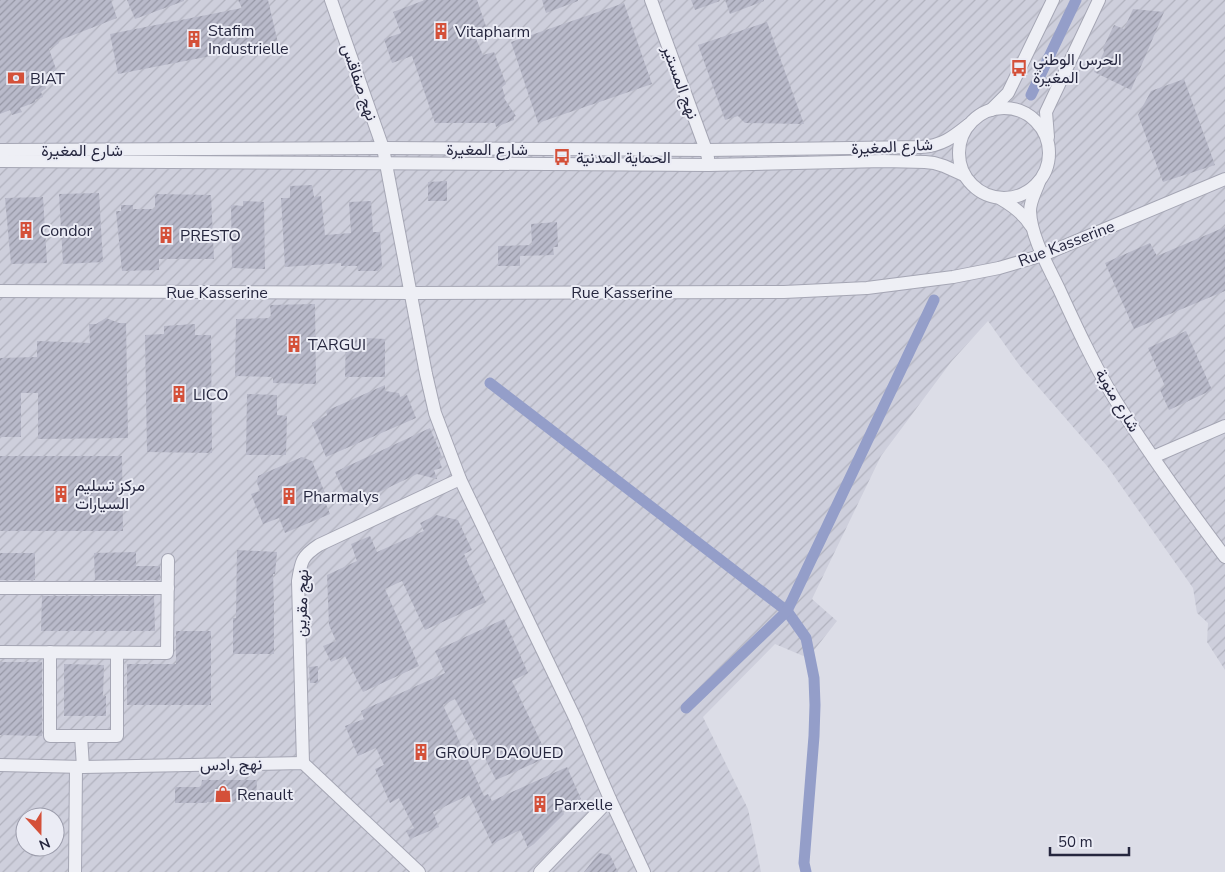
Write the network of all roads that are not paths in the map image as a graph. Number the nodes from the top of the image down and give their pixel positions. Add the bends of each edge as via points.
1 (332, 0) edge
2 (651, 0) edge
3 (1053, 0) edge
4 (1099, 0) edge
5 (990, 110) junction
6 (968, 125) junction
7 (382, 148) junction
8 (1049, 149) junction
9 (0, 150) edge
10 (706, 150) junction
11 (0, 162) edge
12 (386, 164) junction
13 (709, 165) junction
14 (964, 175) junction
15 (1225, 179) edge
16 (1039, 182) junction
17 (1001, 199) junction
18 (1034, 231) junction
19 (1043, 255) junction
20 (0, 291) edge
21 (411, 292) junction
22 (1225, 426) edge
23 (1154, 457) junction
24 (460, 479) junction
25 (1225, 557) edge
26 (168, 560) dead end
27 (0, 588) edge
28 (168, 588) junction
29 (0, 652) edge
30 (50, 652) junction
31 (117, 653) junction
32 (81, 736) junction
33 (303, 764) junction
34 (0, 765) edge
35 (79, 767) junction
36 (610, 800) junction
37 (75, 872) edge
38 (419, 872) edge
39 (540, 872) edge
40 (644, 872) edge

1 - 7 street, نهج صفاقس
2 - 10 street, نهج المستير
3 - 5 street via 1008,93
4 - 8 street via 1046,112
5 - 6 street
5 - 8 street via 1007,108 1036,121 1045,134
6 - 10 street, شارع المغيرة via 942,144 931,147
6 - 14 street via 960,140 958,158
7 - 9 street, شارع المغيرة
7 - 10 street, شارع المغيرة
7 - 12 street, نهج صفاقس
8 - 16 street via 1047,167
10 - 13 street, نهج المستير
11 - 12 street, شارع المغيرة
12 - 13 street, شارع المغيرة
12 - 21 street, نهج صفاقس
13 - 14 street, شارع المغيرة via 934,162
14 - 17 street via 973,187
15 - 19 street, Rue Kasserine
16 - 17 street via 1028,192
16 - 18 street via 1030,211
17 - 18 street via 1020,212
18 - 19 street, شارع منوبة
19 - 21 street, Rue Kasserine via 953,277 867,288 784,292
19 - 23 street, شارع منوبة via 1092,358 1114,398
20 - 21 street, Rue Kasserine
21 - 24 street, نهج صفاقس via 435,413
22 - 23 street
23 - 25 street, شارع منوبة
24 - 33 street, نهج مقرين via 319,545 304,558 298,581
24 - 36 street, نهج صفاقس
26 - 28 street
27 - 28 street
28 - 31 street via 167,653
29 - 30 street
30 - 31 street
30 - 32 street via 50,736
31 - 32 street via 117,736
32 - 35 street
33 - 35 street, نهج رادس
33 - 38 street
34 - 35 street, نهج رادس
35 - 37 street
36 - 39 street
36 - 40 street, نهج صفاقس

